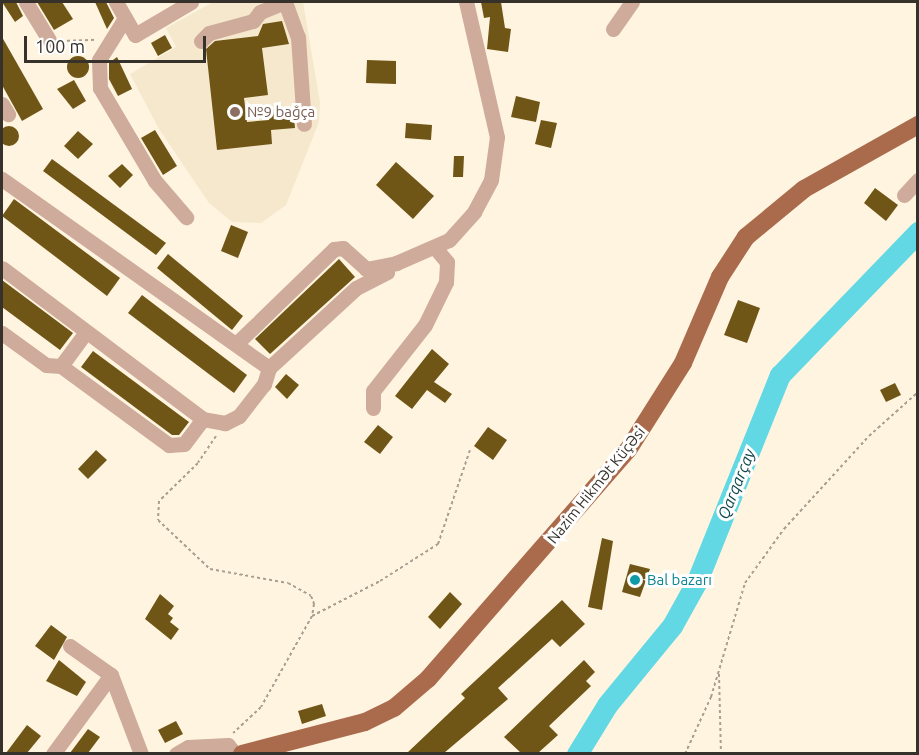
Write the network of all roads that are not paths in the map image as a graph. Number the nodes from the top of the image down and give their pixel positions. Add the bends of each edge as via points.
1 (26, 2) edge
2 (116, 2) edge
3 (190, 2) edge
4 (285, 2) edge
5 (466, 2) edge
6 (632, 2) edge
7 (125, 18) junction
8 (613, 29) dead end
9 (49, 40) road end
10 (201, 41) dead end
11 (304, 124) dead end
12 (918, 125) edge
13 (2, 179) edge
14 (918, 180) edge
15 (904, 195) dead end
16 (186, 217) dead end
17 (436, 249) junction
18 (2, 268) edge
19 (369, 273) junction
20 (87, 332) junction
21 (2, 333) edge
22 (237, 343) junction
23 (61, 366) junction
24 (269, 368) junction
25 (374, 408) dead end
26 (203, 419) junction
27 (70, 646) dead end
28 (111, 675) junction
29 (235, 751) edge
30 (53, 753) edge
31 (141, 753) edge
32 (176, 753) edge

1 - 9 street
2 - 7 street
3 - 7 street via 135,35
4 - 10 street via 260,12 253,21 209,33
4 - 11 street via 298,37
5 - 17 street via 497,152 484,197 462,228
6 - 8 street
7 - 16 street via 99,60 100,88 155,181
12 - 29 main road, Nazim Hikmət Küçəsi via 804,189 746,237 720,277 683,363 628,450 428,679 394,708 365,722
13 - 22 street
14 - 15 street
17 - 19 street via 409,257 397,268
17 - 25 street via 447,262 446,282 425,325 373,390
18 - 20 street
19 - 22 street via 344,248 334,249
19 - 24 street
20 - 23 street
20 - 26 street
21 - 23 street via 46,365
22 - 24 street
23 - 26 street via 169,445 184,444
24 - 26 street via 253,402 225,423
27 - 28 street
28 - 30 street
28 - 31 street
29 - 32 street via 188,747

